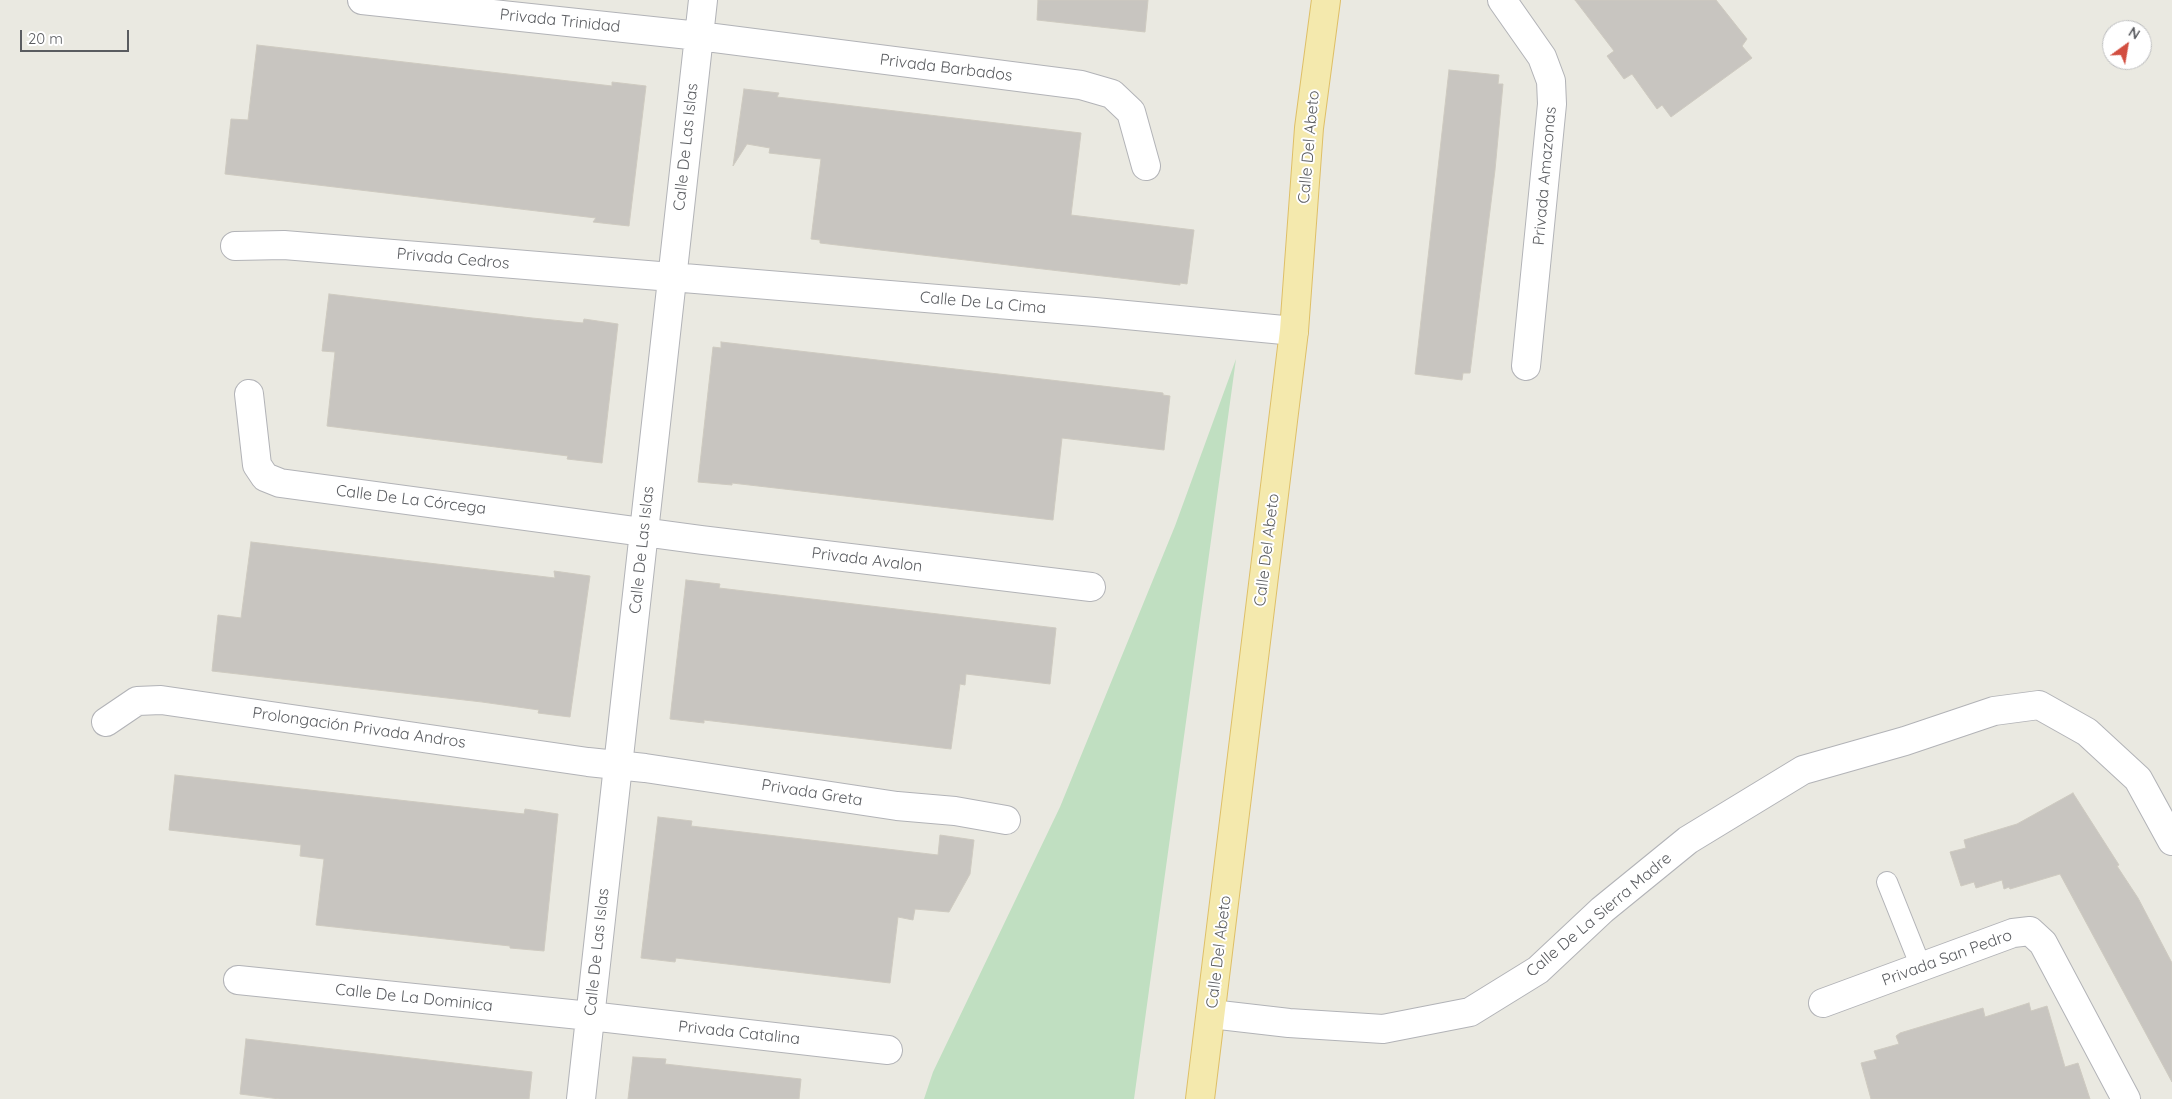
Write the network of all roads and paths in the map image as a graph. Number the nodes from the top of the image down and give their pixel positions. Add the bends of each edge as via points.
1 (362, 0) edge
2 (703, 0) edge
3 (1326, 0) edge
4 (1502, 0) edge
5 (699, 36) junction
6 (1146, 166) dead end
7 (235, 246) dead end
8 (672, 277) junction
9 (1294, 331) junction
10 (1526, 366) dead end
11 (249, 394) dead end
12 (644, 530) junction
13 (1091, 588) dead end
14 (106, 722) dead end
15 (618, 765) junction
16 (1006, 820) dead end
17 (2172, 841) edge
18 (1887, 882) dead end
19 (1921, 967) junction
20 (238, 980) dead end
21 (1824, 1002) dead end
22 (1211, 1014) junction
23 (590, 1016) junction
24 (888, 1050) dead end
25 (581, 1099) edge
26 (1200, 1099) edge
27 (2126, 1099) edge

1 - 5 street, Privada Trinidad
2 - 5 street, Calle De Las Islas
3 - 9 main road, Calle Del Abeto via 1309,128
4 - 10 street, Privada Amazonas via 1542,57 1551,81 1552,104
5 - 6 street, Privada Barbados via 1081,86 1112,94 1131,112
5 - 8 street, Calle De Las Islas
7 - 8 street, Privada Cedros via 284,245
8 - 9 street, Calle De La Cima
8 - 12 street, Calle De Las Islas
9 - 22 main road, Calle Del Abeto
11 - 12 street, Calle De La Córcega via 257,465 264,477 280,483
12 - 13 street, Privada Avalon
12 - 15 street, Calle De Las Islas
14 - 15 street, Prolongación Privada Andros via 136,701 161,700
15 - 16 street, Privada Greta
15 - 23 street, Calle De Las Islas
17 - 22 street, Calle De La Sierra Madre via 2138,779 2087,732 2039,705 1994,711 1803,770 1688,840 1602,910 1538,970 1470,1012 1383,1028 1289,1024
18 - 19 lane
19 - 21 street, Privada San Pedro
19 - 27 street, Privada San Pedro via 2030,931 2043,943
20 - 23 street, Calle De La Dominica
22 - 26 main road, Calle Del Abeto
23 - 24 street, Privada Catalina
23 - 25 street, Calle De Las Islas

